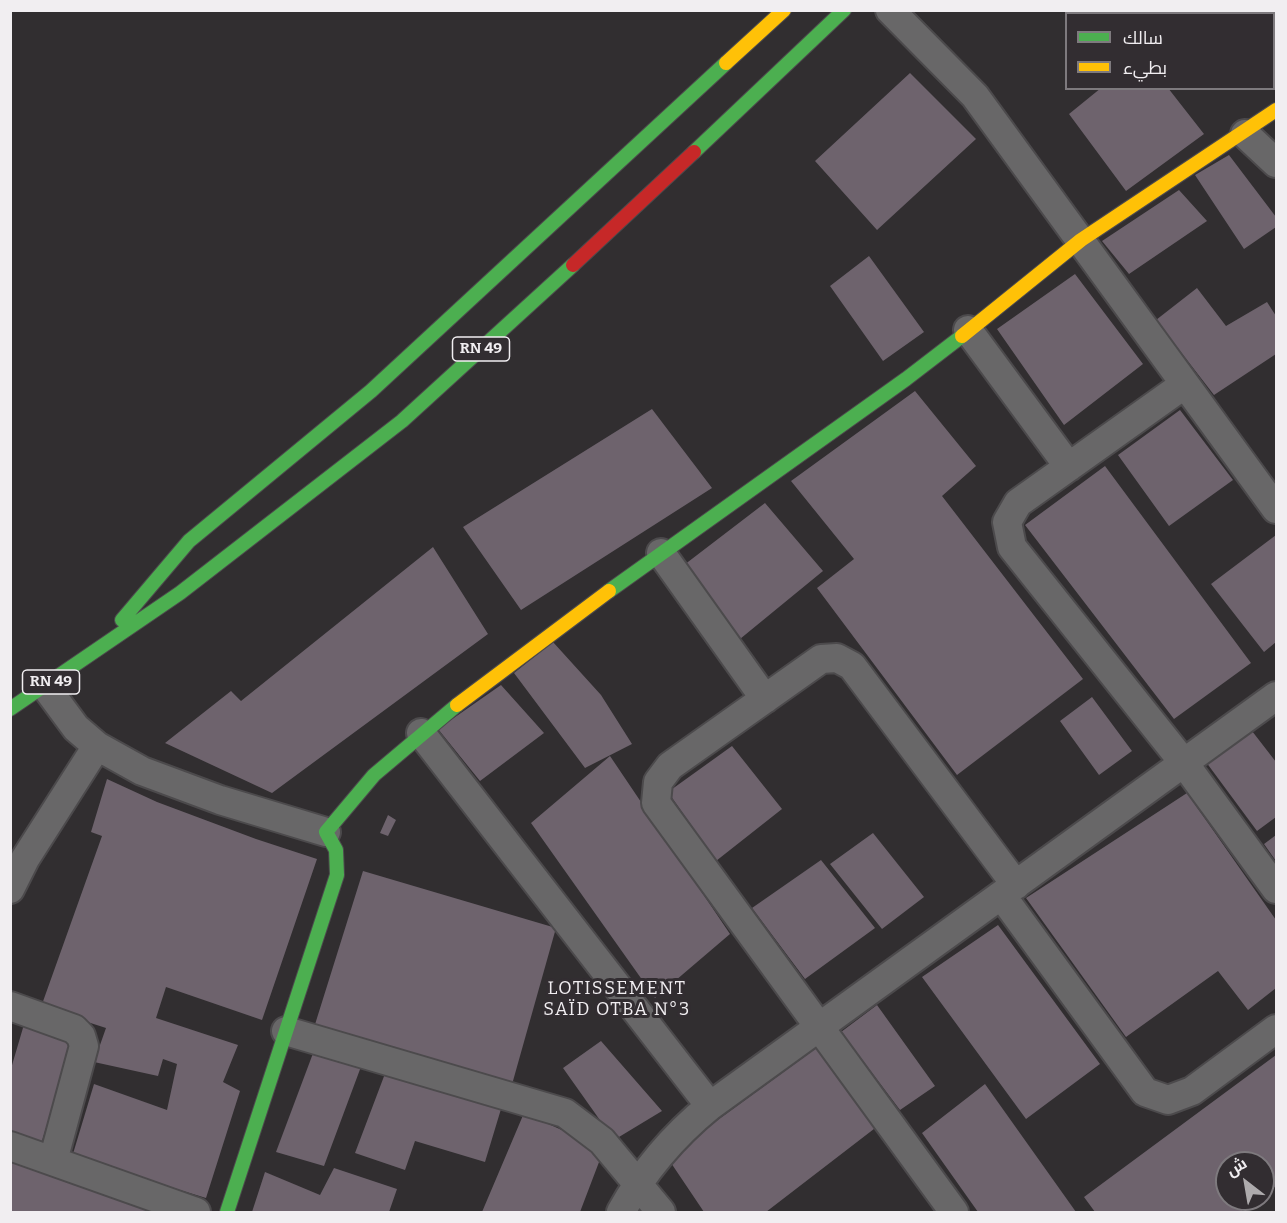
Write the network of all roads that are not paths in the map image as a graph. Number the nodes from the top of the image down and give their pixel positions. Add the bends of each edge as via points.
1 (784, 10) edge
2 (844, 10) edge
3 (890, 10) edge
4 (1276, 110) edge
5 (1245, 134) junction
6 (1276, 163) edge
7 (1081, 240) junction
8 (968, 330) junction
9 (1185, 384) junction
10 (1069, 467) junction
11 (1276, 509) edge
12 (661, 553) junction
13 (92, 656) junction
14 (45, 686) junction
15 (1276, 696) edge
16 (765, 699) junction
17 (10, 709) edge
18 (421, 733) junction
19 (97, 746) junction
20 (1184, 763) junction
21 (326, 832) junction
22 (10, 889) edge
23 (1276, 889) edge
24 (1009, 891) junction
25 (10, 1006) edge
26 (819, 1027) junction
27 (1276, 1029) edge
28 (286, 1031) junction
29 (710, 1106) junction
30 (10, 1146) edge
31 (53, 1161) junction
32 (638, 1181) junction
33 (196, 1212) edge
34 (227, 1212) edge
35 (621, 1212) edge
36 (661, 1212) edge
37 (954, 1212) edge

1 - 13 main road, RN 49 via 371,391 189,541
2 - 13 main road, RN 49 via 402,421
3 - 7 street via 975,96
4 - 5 main road
5 - 6 street
5 - 7 main road
7 - 8 main road
7 - 9 street
8 - 10 street
8 - 12 main road via 906,379
9 - 10 street
9 - 11 street
10 - 20 street via 1018,503 1007,522 1012,546
12 - 16 street
12 - 18 main road
13 - 14 main road, RN 49
14 - 17 main road, RN 49
14 - 19 street via 76,728
15 - 20 street
16 - 24 street via 821,659 837,658 852,666
16 - 26 street via 670,766 658,782 656,803
18 - 21 main road via 374,775
18 - 29 street
19 - 21 street via 142,771
19 - 22 street
20 - 23 street
20 - 24 street
21 - 28 main road via 336,850 337,875
24 - 26 street
24 - 27 street via 1144,1092 1168,1100 1192,1091
25 - 31 street via 74,1029 84,1046
26 - 29 street
26 - 37 street
28 - 32 street via 565,1113 602,1141
28 - 34 main road
29 - 32 street via 657,1156
30 - 31 street
31 - 33 street
32 - 35 street
32 - 36 street

